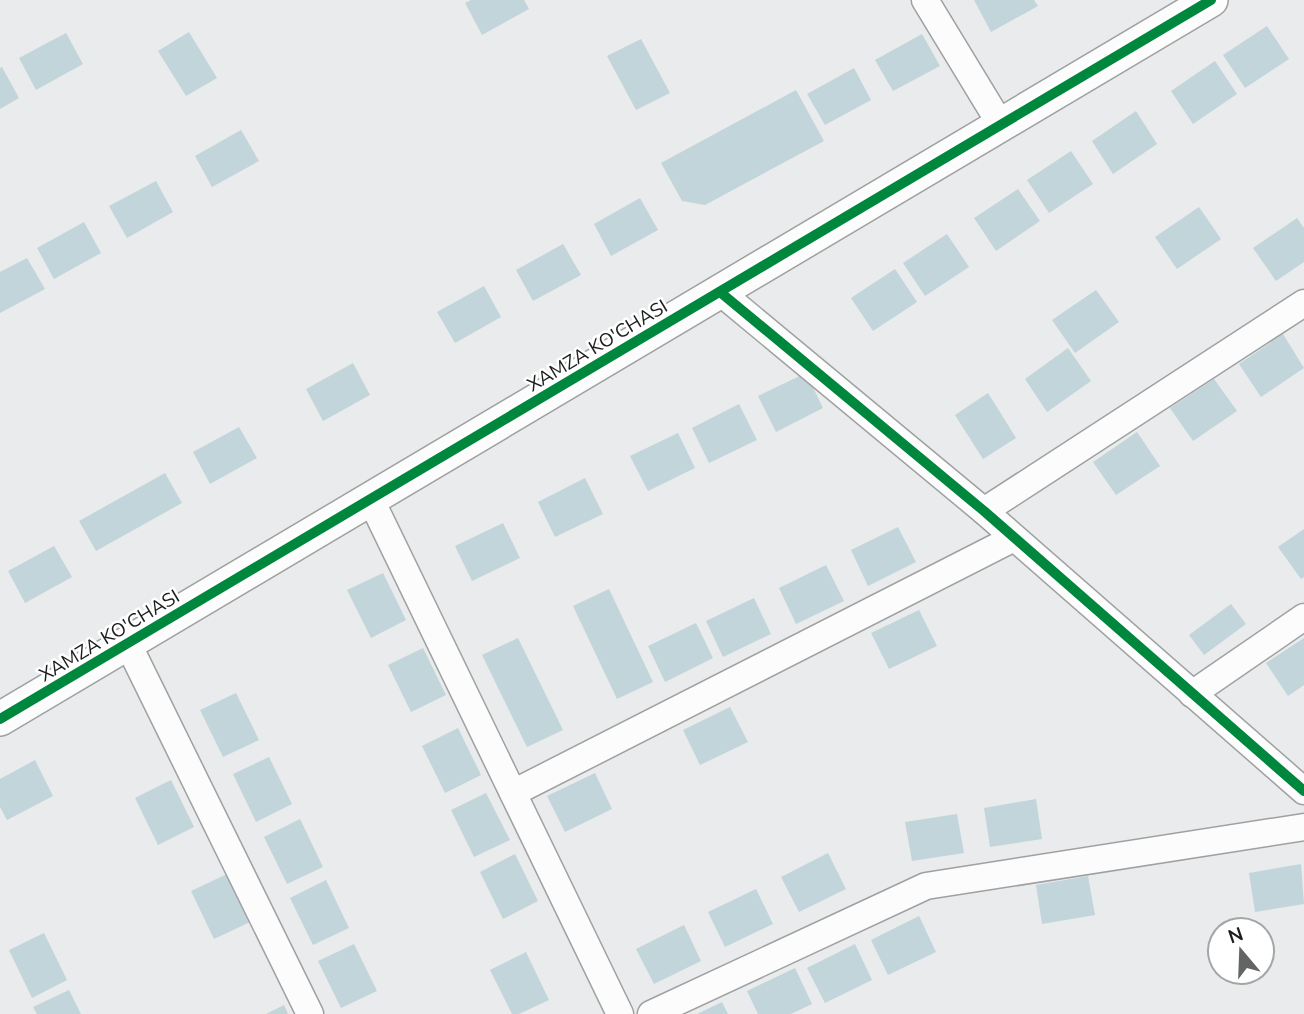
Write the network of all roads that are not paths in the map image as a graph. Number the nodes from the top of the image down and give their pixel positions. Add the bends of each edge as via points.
1 (925, 0) edge
2 (1211, 0) edge
3 (1001, 125) junction
4 (720, 292) junction
5 (1304, 303) edge
6 (371, 500) junction
7 (984, 511) junction
8 (1014, 538) junction
9 (1304, 617) edge
10 (128, 644) junction
11 (1192, 694) junction
12 (0, 719) edge
13 (1304, 791) edge
14 (513, 793) junction
15 (1304, 827) edge
16 (310, 1014) edge
17 (620, 1014) edge
18 (651, 1014) edge

1 - 3 street
2 - 3 street, XAMZA KO'CHASI
3 - 4 street, XAMZA KO'CHASI
4 - 6 street, XAMZA KO'CHASI
4 - 7 street
5 - 7 street
6 - 10 street, XAMZA KO'CHASI
6 - 14 street
7 - 8 street
8 - 11 street
8 - 14 street
9 - 11 street
10 - 12 street, XAMZA KO'CHASI
10 - 16 street
11 - 13 street
14 - 17 street
15 - 18 street via 926,886

